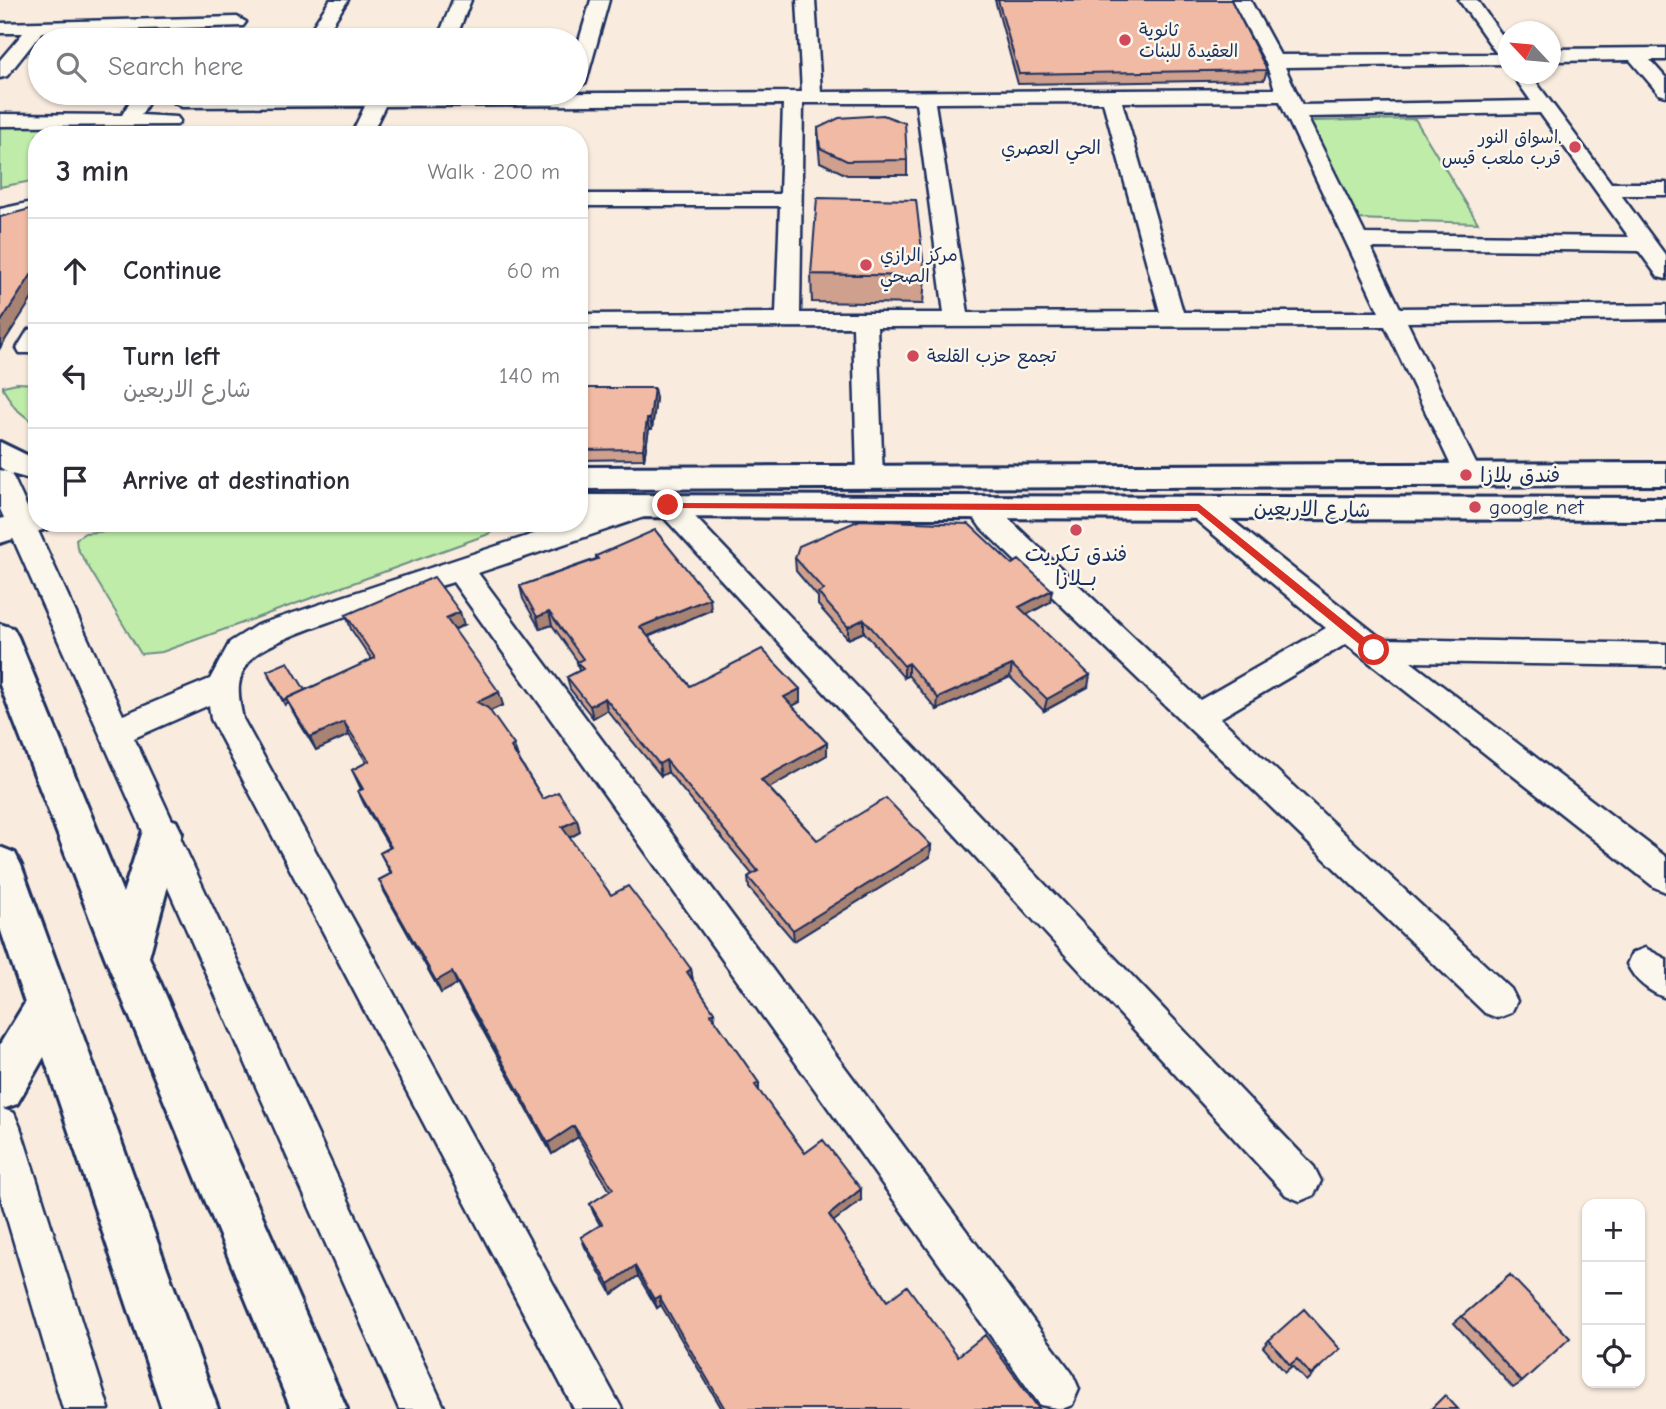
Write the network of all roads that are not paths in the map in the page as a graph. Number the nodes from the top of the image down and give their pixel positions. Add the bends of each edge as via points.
1 (339, 0) edge
2 (461, 0) edge
3 (600, 0) edge
4 (806, 0) edge
5 (1241, 0) edge
6 (1468, 0) edge
7 (183, 23) junction
8 (37, 27) joint
9 (0, 28) edge
10 (180, 28) edge
11 (232, 28) edge
12 (321, 28) edge
13 (450, 28) edge
14 (28, 38) edge
15 (588, 40) edge
16 (1498, 43) edge
17 (1635, 54) junction
18 (1666, 54) edge
19 (1561, 55) edge
20 (1498, 57) edge
21 (1274, 61) junction
22 (0, 72) edge
23 (1529, 84) edge
24 (1666, 90) edge
25 (588, 91) edge
26 (802, 97) junction
27 (1111, 97) junction
28 (925, 98) junction
29 (1291, 103) junction
30 (137, 105) edge
31 (181, 105) edge
32 (375, 105) edge
33 (1546, 107) junction
34 (0, 120) edge
35 (128, 121) junction
36 (155, 126) edge
37 (167, 126) edge
38 (365, 126) edge
39 (1605, 189) junction
40 (1666, 189) edge
41 (28, 194) edge
42 (0, 200) edge
43 (588, 200) edge
44 (792, 200) junction
45 (28, 209) edge
46 (0, 216) edge
47 (1357, 241) junction
48 (1646, 244) junction
49 (1666, 272) edge
50 (1666, 312) edge
51 (1395, 319) junction
52 (788, 320) junction
53 (957, 320) junction
54 (588, 321) edge
55 (865, 321) junction
56 (1174, 321) junction
57 (0, 452) edge
58 (28, 468) edge
59 (1468, 474) junction
60 (1666, 474) edge
61 (870, 477) junction
62 (0, 479) edge
63 (588, 480) edge
64 (677, 498) junction
65 (588, 505) edge
66 (1199, 508) junction
67 (982, 509) junction
68 (1666, 509) edge
69 (19, 525) edge
70 (588, 527) edge
71 (573, 532) edge
72 (459, 569) junction
73 (1348, 629) junction
74 (0, 637) edge
75 (1374, 650) junction
76 (1666, 655) edge
77 (220, 687) junction
78 (1200, 715) junction
79 (116, 732) junction
80 (161, 833) junction
81 (0, 865) edge
82 (1666, 877) edge
83 (127, 957) junction
84 (1499, 1000) dead end
85 (48, 1007) junction
86 (0, 1088) edge
87 (0, 1128) edge
88 (1300, 1181) dead end
89 (1056, 1389) dead end
90 (86, 1409) edge
91 (190, 1409) edge
92 (319, 1409) edge
93 (422, 1409) edge
94 (599, 1409) edge

1 - 12 street
2 - 13 street
3 - 15 street
4 - 26 street
5 - 21 street
6 - 16 street
7 - 8 street
7 - 10 street
7 - 11 street via 240,16
8 - 9 street
14 - 22 street
17 - 18 street
17 - 19 street
17 - 24 street
20 - 21 street
21 - 29 street
23 - 33 street
25 - 26 street
26 - 28 street
26 - 44 street
27 - 28 street
27 - 29 street
27 - 56 street
28 - 53 street
29 - 33 street
29 - 47 street
30 - 35 street
31 - 37 street
32 - 38 street
33 - 39 street
34 - 35 street
35 - 36 street
39 - 40 street
39 - 48 street
41 - 42 street
43 - 44 street
44 - 52 street
45 - 46 street
47 - 48 street
47 - 51 street
48 - 49 street
50 - 51 street via 1404,314
51 - 56 street
51 - 59 street
52 - 54 street
52 - 55 street
53 - 55 street
53 - 56 street
55 - 61 street
57 - 58 main road
59 - 60 main road, شارع الاربعين
59 - 61 main road, شارع الاربعين
61 - 64 main road, شارع الاربعين
62 - 69 street
63 - 64 main road, شارع الاربعين
64 - 65 main road, شارع الاربعين
64 - 67 main road, شارع الاربعين
64 - 70 street
64 - 88 street
66 - 67 main road, شارع الاربعين
66 - 68 main road, شارع الاربعين
66 - 73 street
67 - 78 street
69 - 79 street
71 - 72 street
72 - 77 street via 254,640 233,661
72 - 89 street
73 - 75 street
73 - 78 street
74 - 83 main road
75 - 76 street
75 - 82 street
77 - 79 street
77 - 94 street via 227,719
78 - 84 street
79 - 80 street
80 - 83 main road
80 - 93 street
81 - 85 main road
83 - 92 main road
85 - 86 main road
85 - 91 main road
87 - 90 street

